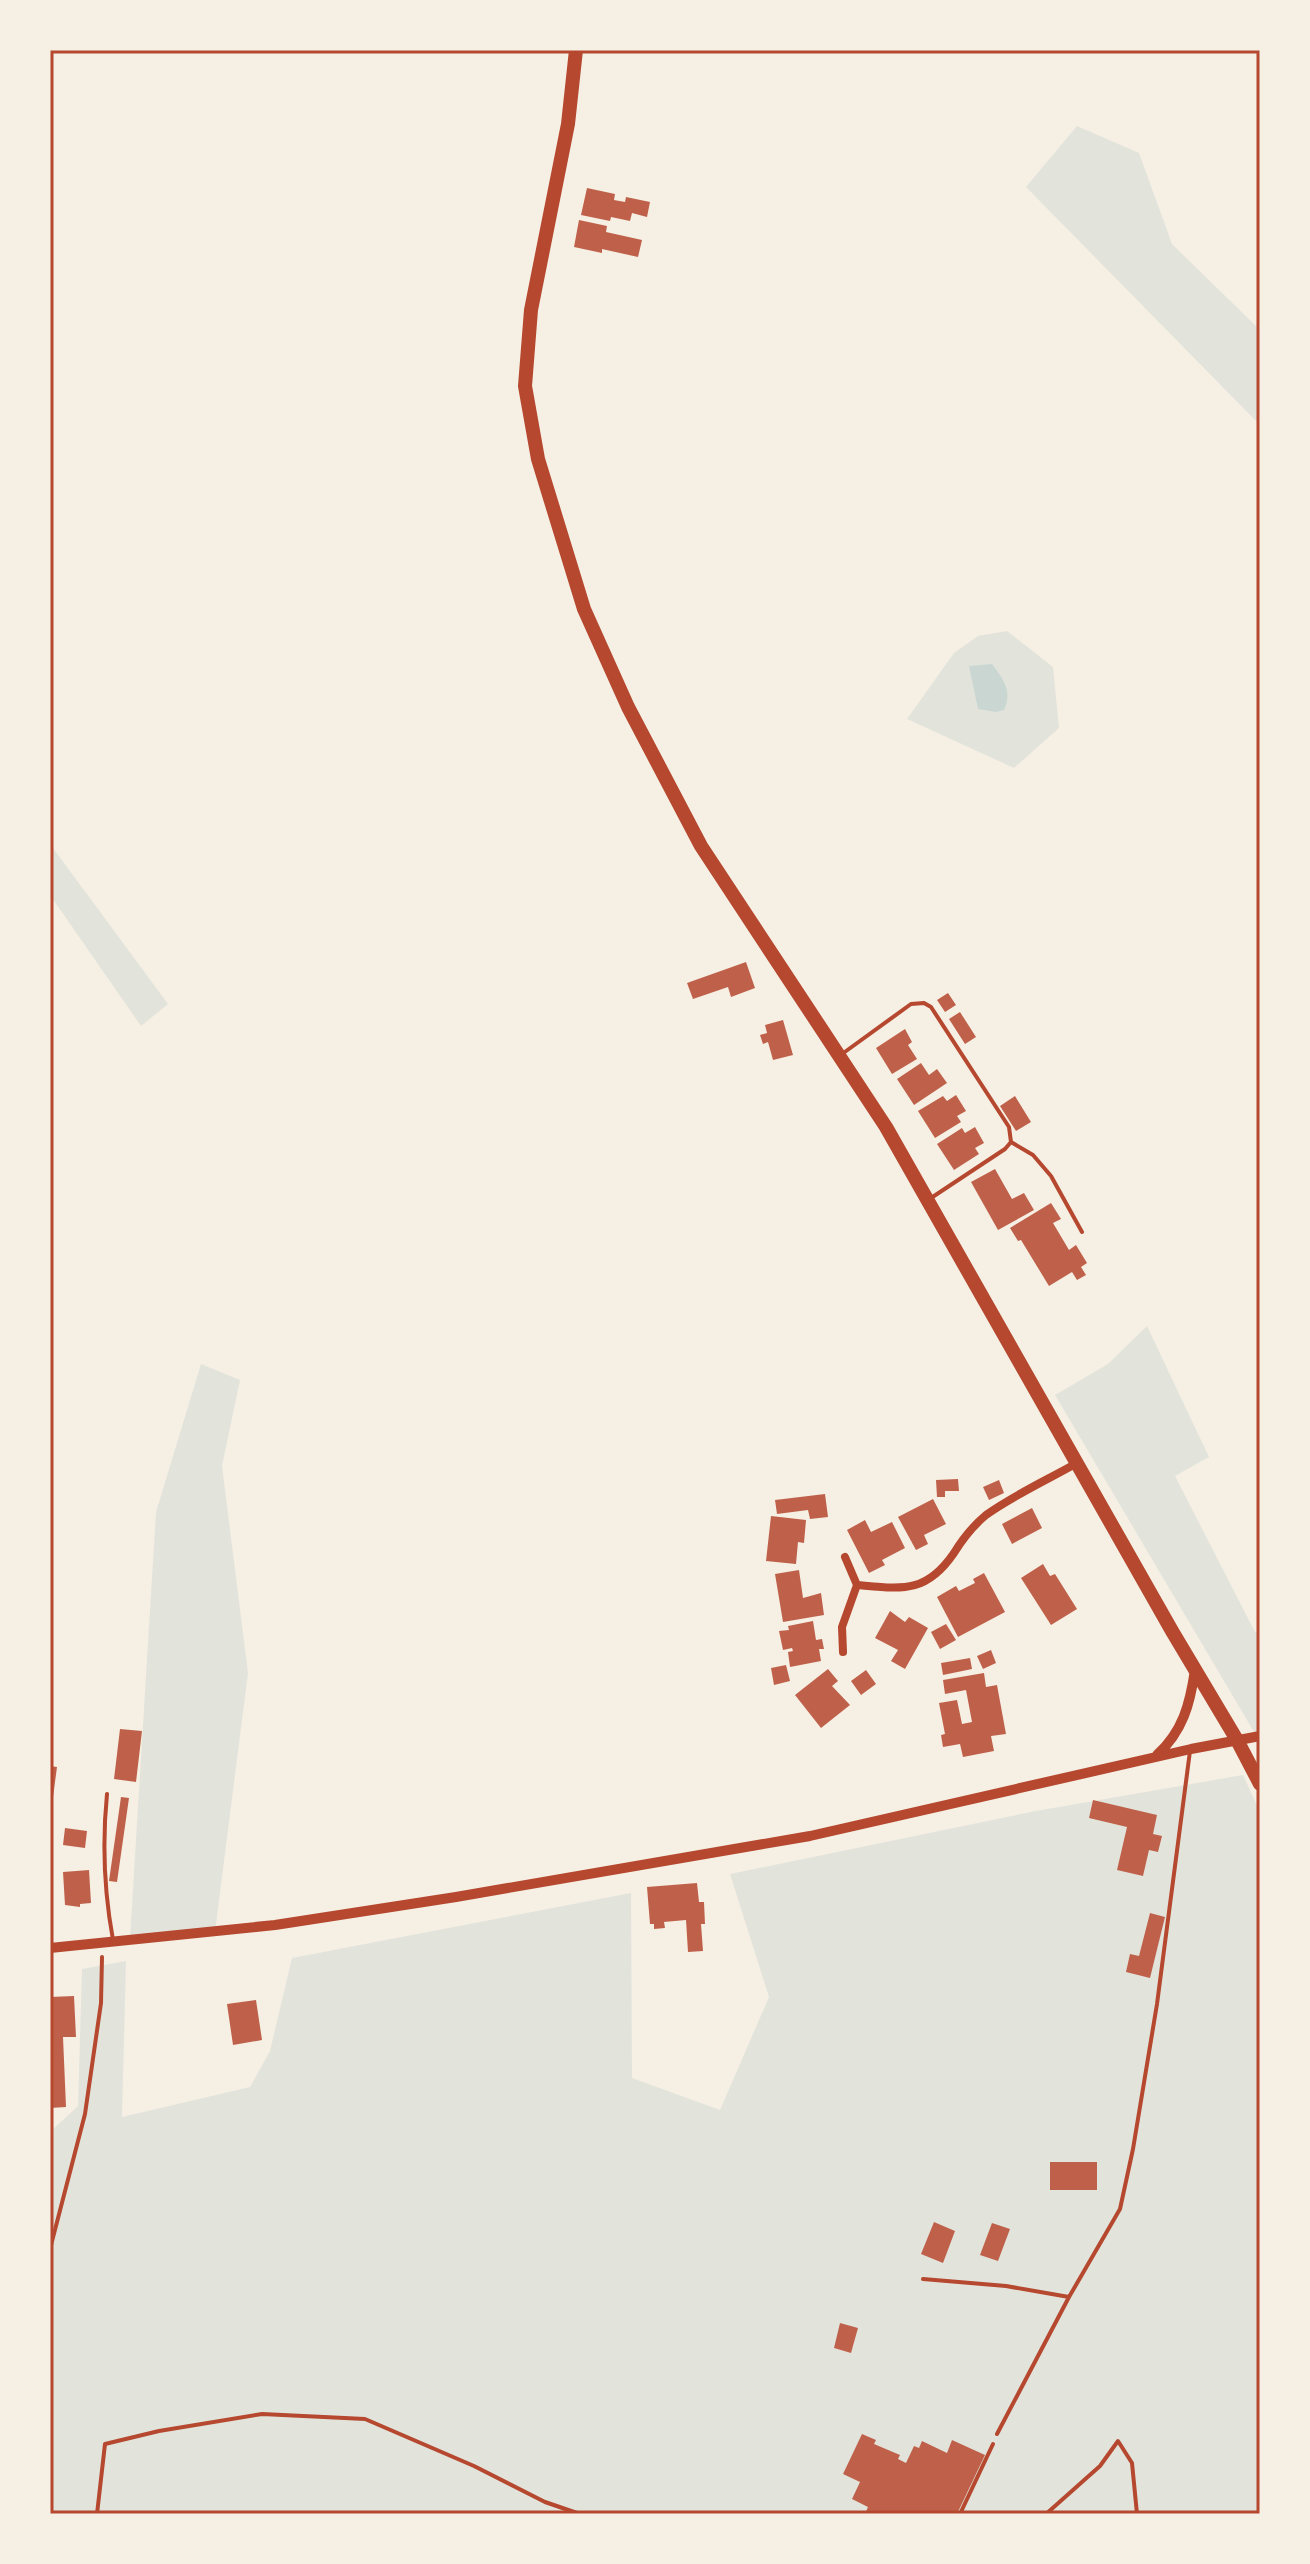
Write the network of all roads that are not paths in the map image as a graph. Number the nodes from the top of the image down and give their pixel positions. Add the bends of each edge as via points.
1 (576, 50) edge
2 (840, 1055) junction
3 (1011, 1142) junction
4 (929, 1199) junction
5 (1082, 1232) dead end
6 (1077, 1463) junction
7 (845, 1557) dead end
8 (857, 1585) junction
9 (843, 1652) dead end
10 (1195, 1670) junction
11 (1260, 1736) edge
12 (1237, 1740) junction
13 (1191, 1749) junction
14 (1156, 1757) junction
15 (1260, 1784) edge
16 (107, 1794) dead end
17 (113, 1943) junction
18 (50, 1948) edge
19 (923, 2279) dead end
20 (1069, 2297) junction
21 (997, 2434) road end

1 - 2 highway via 568,124 528,334 525,386 538,459 584,609 628,707 701,846
2 - 3 lane via 911,1004 924,1003 1009,1127
2 - 4 highway
3 - 4 lane
3 - 5 lane via 1033,1155 1051,1176
4 - 6 highway
6 - 8 street via 985,1516 929,1580 915,1587
6 - 10 highway
7 - 8 street
8 - 9 street via 842,1627
10 - 12 highway
10 - 14 street via 1185,1719
11 - 12 street
12 - 13 street
12 - 15 highway
13 - 14 street
13 - 20 lane via 1157,2004 1120,2209
14 - 17 street via 794,1839 275,1925
16 - 17 lane via 103,1862
17 - 18 street
19 - 20 lane
20 - 21 lane

